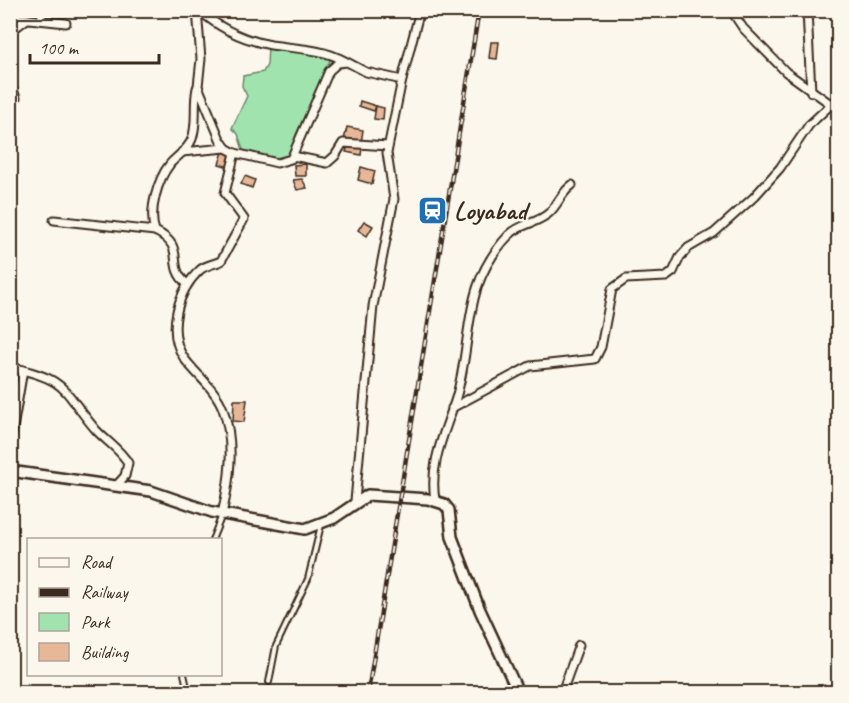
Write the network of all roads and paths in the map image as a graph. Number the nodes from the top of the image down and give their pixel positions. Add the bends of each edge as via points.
1 (43, 10) edge
2 (198, 10) edge
3 (420, 10) edge
4 (731, 10) edge
5 (807, 10) edge
6 (10, 17) edge
7 (27, 19) junction
8 (41, 20) junction
9 (66, 23) dead end
10 (10, 32) edge
11 (347, 62) junction
12 (402, 80) junction
13 (10, 82) edge
14 (198, 86) junction
15 (811, 92) junction
16 (838, 99) edge
17 (832, 105) junction
18 (10, 112) edge
19 (388, 146) junction
20 (226, 148) junction
21 (182, 152) junction
22 (235, 153) junction
23 (293, 156) junction
24 (572, 186) dead end
25 (54, 220) dead end
26 (155, 231) junction
27 (187, 284) junction
28 (10, 368) edge
29 (23, 370) junction
30 (453, 408) junction
31 (10, 447) edge
32 (10, 471) edge
33 (116, 486) junction
34 (435, 500) junction
35 (355, 501) junction
36 (217, 513) junction
37 (321, 525) junction
38 (212, 538) edge
39 (579, 645) dead end
40 (184, 676) edge
41 (270, 682) dead end
42 (188, 693) edge
43 (518, 693) edge
44 (562, 693) edge

1 - 8 street
2 - 11 street via 247,39 317,50
2 - 14 street
3 - 12 street
4 - 15 street via 743,28
5 - 15 street
6 - 7 street
7 - 8 street
7 - 10 street
8 - 9 street
11 - 12 street via 366,72
11 - 23 street via 338,63 329,71
12 - 19 street
13 - 18 street via 16,98
14 - 20 street
14 - 21 street via 195,128
15 - 17 street
16 - 17 street
17 - 30 street via 809,125 780,168 754,197 714,233 688,248 673,272 666,277 626,279 612,289 595,359 530,366
19 - 23 street via 343,143 327,163
19 - 35 street via 394,199 373,306
20 - 21 street
20 - 22 street
21 - 26 street via 159,184
22 - 23 street via 278,164
22 - 27 street via 225,193 244,219 221,261 201,269
24 - 30 street via 544,217 522,225 510,235 480,279 470,310
25 - 26 street
26 - 27 street via 167,235 177,272
27 - 36 street via 179,304 176,338 185,359 219,401 226,418 230,470
28 - 29 street
29 - 31 street
29 - 33 street via 46,376 62,386 125,458 128,469
30 - 34 street via 438,447
32 - 33 street
33 - 36 street via 151,491
34 - 35 street via 368,495
34 - 43 street via 448,510 452,537
35 - 37 street
36 - 37 street via 287,527 305,529
36 - 38 lane
37 - 41 lane via 308,579 276,646
39 - 44 street
40 - 42 lane

